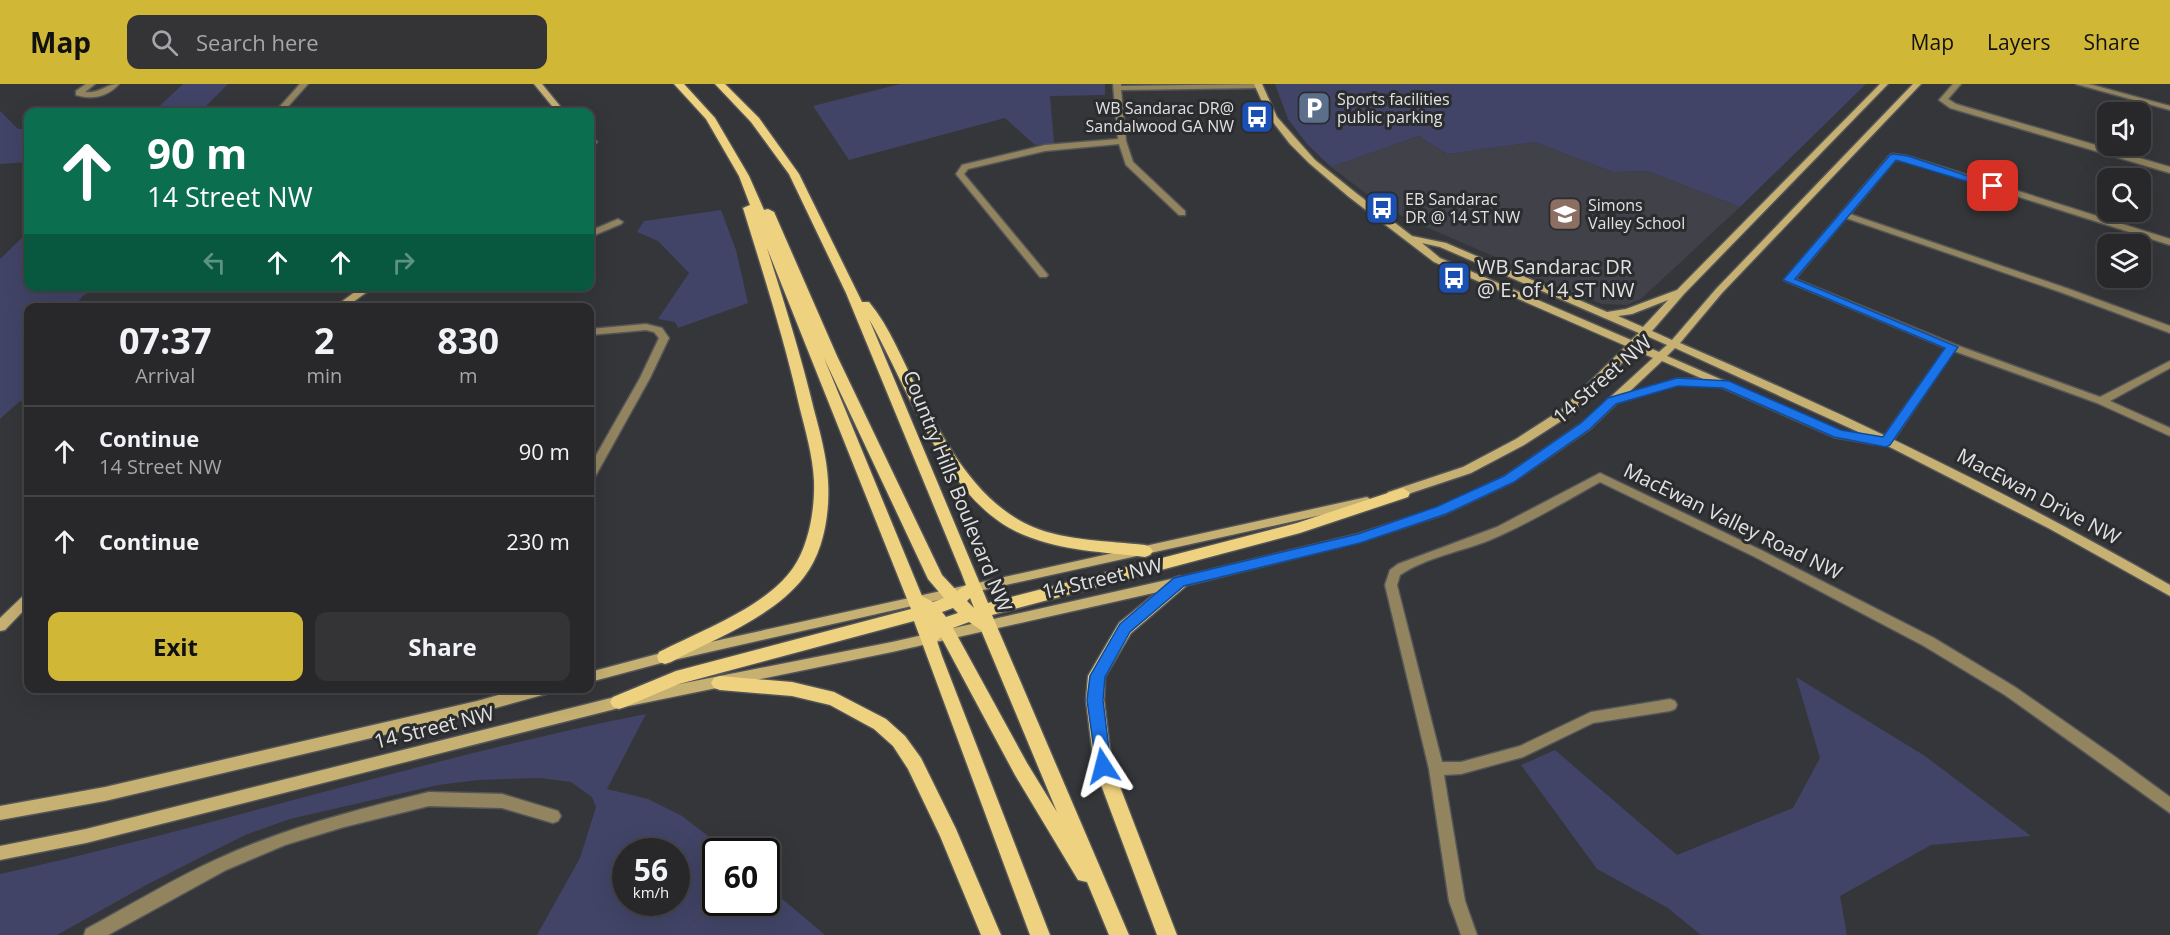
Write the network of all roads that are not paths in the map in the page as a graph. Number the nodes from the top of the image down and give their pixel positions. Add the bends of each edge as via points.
1 (91, 84) edge
2 (115, 84) edge
3 (304, 84) edge
4 (538, 84) edge
5 (679, 84) edge
6 (720, 84) edge
7 (1884, 84) edge
8 (1917, 84) edge
9 (1957, 84) edge
10 (2080, 84) edge
11 (1258, 85) edge
12 (1117, 86) edge
13 (283, 108) edge
14 (556, 108) edge
15 (2170, 108) edge
16 (1122, 141) junction
17 (2170, 170) edge
18 (744, 176) junction
19 (1182, 213) dead end
20 (1845, 214) junction
21 (618, 222) dead end
22 (594, 232) edge
23 (1411, 238) junction
24 (2170, 242) edge
25 (1043, 274) dead end
26 (363, 291) edge
27 (1681, 292) junction
28 (852, 293) junction
29 (345, 303) edge
30 (1604, 315) junction
31 (2170, 330) edge
32 (1645, 332) junction
33 (594, 333) edge
34 (1674, 344) junction
35 (1632, 345) junction
36 (1952, 347) junction
37 (1661, 357) junction
38 (2170, 364) edge
39 (1725, 384) junction
40 (2101, 400) junction
41 (1612, 401) junction
42 (2170, 432) edge
43 (1886, 442) junction
44 (594, 468) edge
45 (1402, 493) junction
46 (1145, 551) junction
47 (1180, 582) junction
48 (974, 587) junction
49 (2170, 591) edge
50 (952, 597) junction
51 (24, 603) edge
52 (923, 607) junction
53 (980, 618) junction
54 (1, 626) edge
55 (946, 631) junction
56 (928, 639) junction
57 (665, 657) junction
58 (594, 676) edge
59 (720, 683) junction
60 (525, 693) edge
61 (619, 702) junction
62 (1670, 705) dead end
63 (1436, 769) junction
64 (2170, 806) edge
65 (0, 807) edge
66 (30, 809) junction
67 (0, 813) edge
68 (553, 816) dead end
69 (0, 853) edge
70 (1117, 929) edge
71 (92, 935) edge
72 (991, 935) edge
73 (1040, 935) edge
74 (1167, 935) edge
75 (1469, 935) edge

1 - 2 street via 80,93 103,93
3 - 13 street
4 - 14 main road
5 - 18 main road via 710,118
6 - 28 main road, Country Hills Boulevard NW via 755,120 794,174
7 - 27 main road, 14 Street NW
8 - 34 main road, 14 Street NW via 1719,291
9 - 17 street via 1943,100 1953,106
10 - 15 street
11 - 12 street
11 - 23 main road, MacEwan Drive NW via 1274,120 1299,150 1340,189
12 - 16 street
16 - 19 street via 1129,163
16 - 25 street via 1004,156 965,167 960,174
18 - 50 main road via 771,217 830,356 936,579
18 - 52 main road
18 - 57 main road via 751,220 793,350 812,429 821,481 816,536 799,572 776,595 745,616
20 - 24 street via 1893,157
20 - 31 street
20 - 36 street via 1789,280
21 - 22 street
23 - 30 main road, MacEwan Drive NW via 1443,245
23 - 35 main road, MacEwan Drive NW via 1437,260
26 - 29 main road
27 - 30 main road via 1628,312
27 - 32 main road, 14 Street NW
28 - 46 main road via 869,309 963,477 1006,520 1026,531 1069,542
28 - 48 main road, Country Hills Boulevard NW
30 - 32 main road, MacEwan Drive NW
32 - 34 main road, MacEwan Drive NW
32 - 35 main road, 14 Street NW
33 - 44 street via 646,327 658,330 664,338
34 - 37 main road, 14 Street NW
34 - 43 main road, MacEwan Drive NW
35 - 37 main road, MacEwan Drive NW
35 - 45 main road, 14 Street NW via 1565,413 1520,442 1467,470
36 - 40 street
36 - 43 street
37 - 39 main road, MacEwan Drive NW
37 - 41 main road, 14 Street NW
38 - 40 street
39 - 41 main road via 1677,382
39 - 43 main road, MacEwan Drive NW via 1838,434
40 - 42 street
41 - 47 main road, 14 Street NW via 1586,426 1509,479 1441,511 1360,538
43 - 49 main road, MacEwan Drive NW via 1959,474 2099,548
45 - 46 main road, 14 Street NW
45 - 53 main road via 1300,528 1177,558
46 - 48 main road, 14 Street NW
47 - 53 main road, 14 Street NW
47 - 74 main road via 1125,628 1097,676 1095,700 1103,766
48 - 50 main road
48 - 53 main road, Country Hills Boulevard NW
50 - 52 main road
50 - 53 main road
51 - 54 main road
52 - 55 main road
52 - 56 main road
52 - 57 main road
52 - 61 main road via 676,678
53 - 55 main road
53 - 70 main road, Country Hills Boulevard NW
55 - 56 main road
55 - 70 main road via 1021,769
56 - 59 main road, 14 Street NW
56 - 73 main road
57 - 58 main road
59 - 61 main road, 14 Street NW
59 - 72 main road via 825,696 872,719 899,741 920,774
60 - 66 main road, 14 Street NW
61 - 69 main road, 14 Street NW via 86,836
62 - 63 street via 1591,718 1523,751 1461,768
63 - 64 street, MacEwan Valley Road NW via 1391,585 1394,573 1406,564 1525,519 1600,477 1929,642 2010,691
63 - 75 street, MacEwan Valley Road NW via 1457,901
65 - 66 main road
66 - 67 main road, 14 Street NW
68 - 71 street via 502,801 429,799 344,820 283,838 220,865

